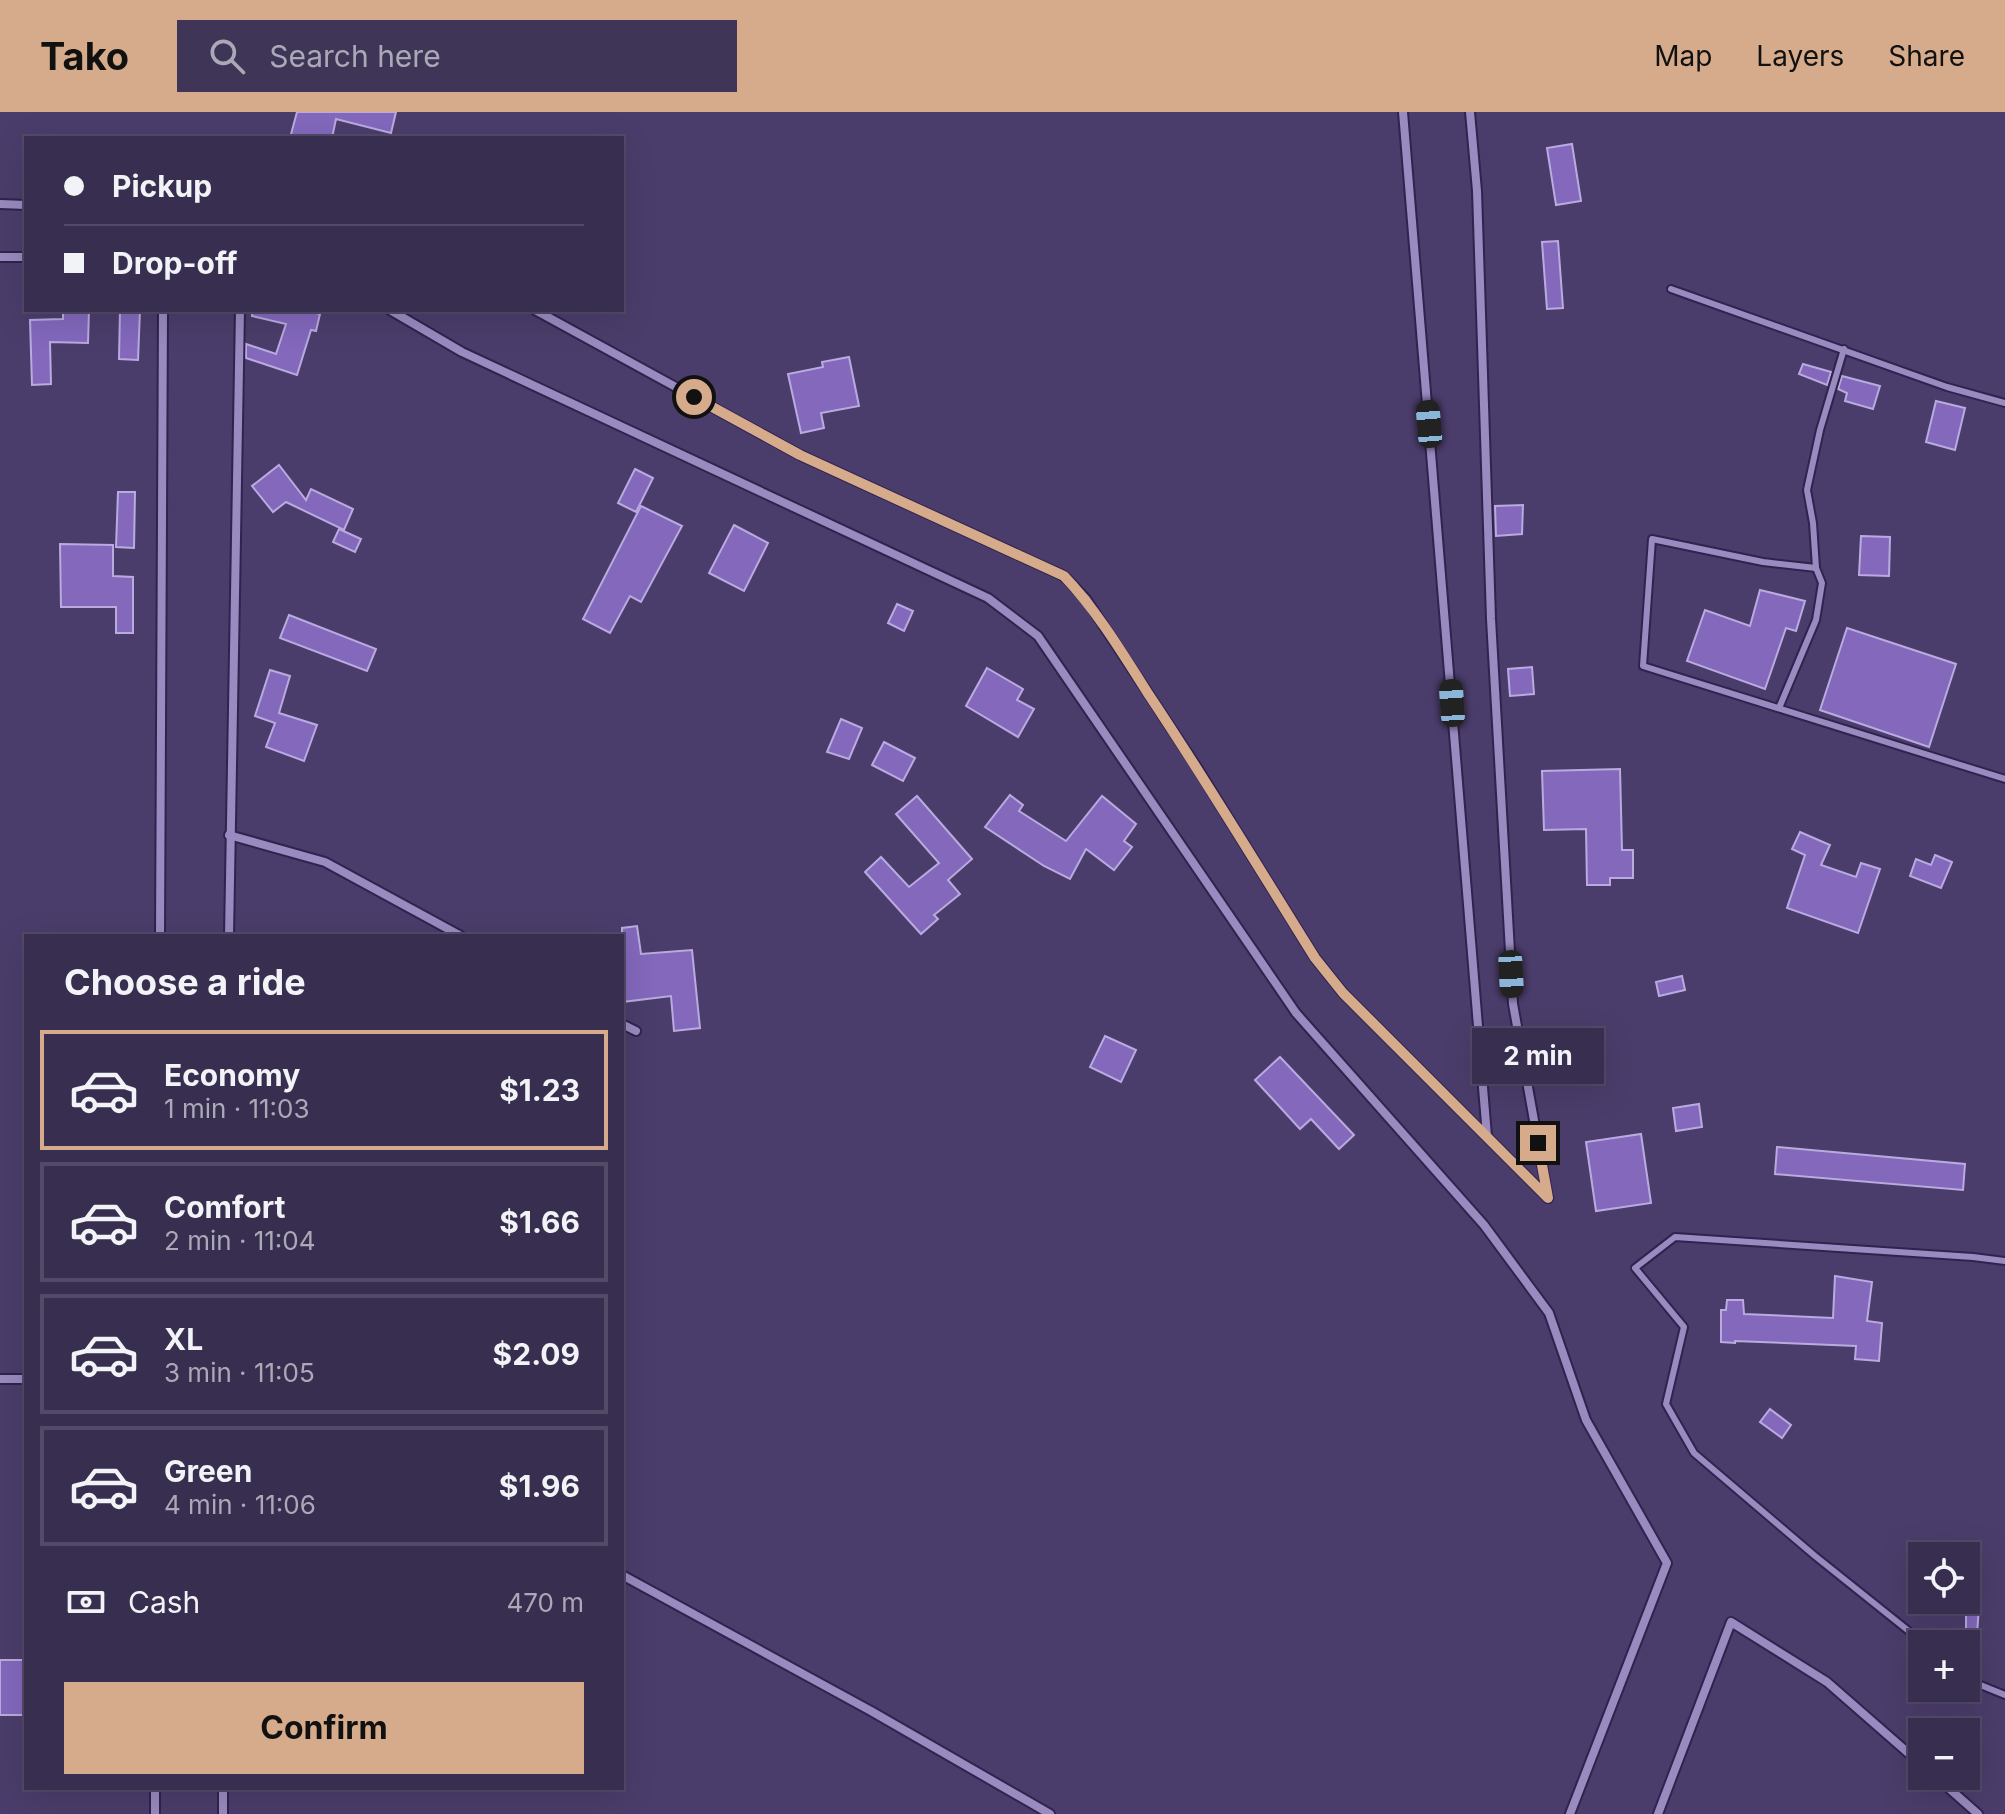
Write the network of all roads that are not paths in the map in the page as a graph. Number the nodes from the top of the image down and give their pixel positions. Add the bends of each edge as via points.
1 (1403, 112) edge
2 (1470, 112) edge
3 (0, 204) edge
4 (24, 205) edge
5 (0, 257) edge
6 (24, 257) edge
7 (1671, 289) dead end
8 (163, 312) edge
9 (240, 312) edge
10 (393, 312) edge
11 (539, 312) edge
12 (1844, 349) junction
13 (2005, 403) edge
14 (1816, 568) junction
15 (1779, 708) junction
16 (2005, 779) edge
17 (229, 835) junction
18 (160, 934) edge
19 (229, 934) edge
20 (457, 934) edge
21 (624, 1025) edge
22 (636, 1031) dead end
23 (1487, 1136) junction
24 (2005, 1261) edge
25 (0, 1379) edge
26 (24, 1379) edge
27 (624, 1576) edge
28 (1908, 1630) edge
29 (1980, 1683) edge
30 (2005, 1695) edge
31 (1908, 1753) edge
32 (155, 1790) edge
33 (223, 1790) edge
34 (1951, 1790) edge
35 (155, 1814) edge
36 (223, 1814) edge
37 (1050, 1814) edge
38 (1570, 1814) edge
39 (1658, 1814) edge
40 (1978, 1814) edge

1 - 23 street
2 - 23 street via 1513,1004 1548,1198
3 - 4 street
5 - 6 street
7 - 12 lane
8 - 18 street
9 - 17 street
10 - 38 street via 462,352 988,598 1038,636 1296,1013 1484,1225 1549,1313 1586,1420 1667,1563
11 - 23 street via 800,455 1064,576 1086,599 1188,753 1315,958 1343,993
12 - 13 lane
12 - 14 lane via 1807,490
14 - 15 lane via 1822,583 1816,620
14 - 15 lane via 1652,539 1643,666
15 - 16 lane
17 - 19 street
17 - 20 street via 325,862
21 - 22 street
24 - 28 lane via 1675,1237 1635,1268 1684,1327 1666,1404 1694,1453
25 - 26 street
27 - 37 street
29 - 30 lane
31 - 39 street via 1827,1682 1731,1622
32 - 35 street
33 - 36 street
34 - 40 street

